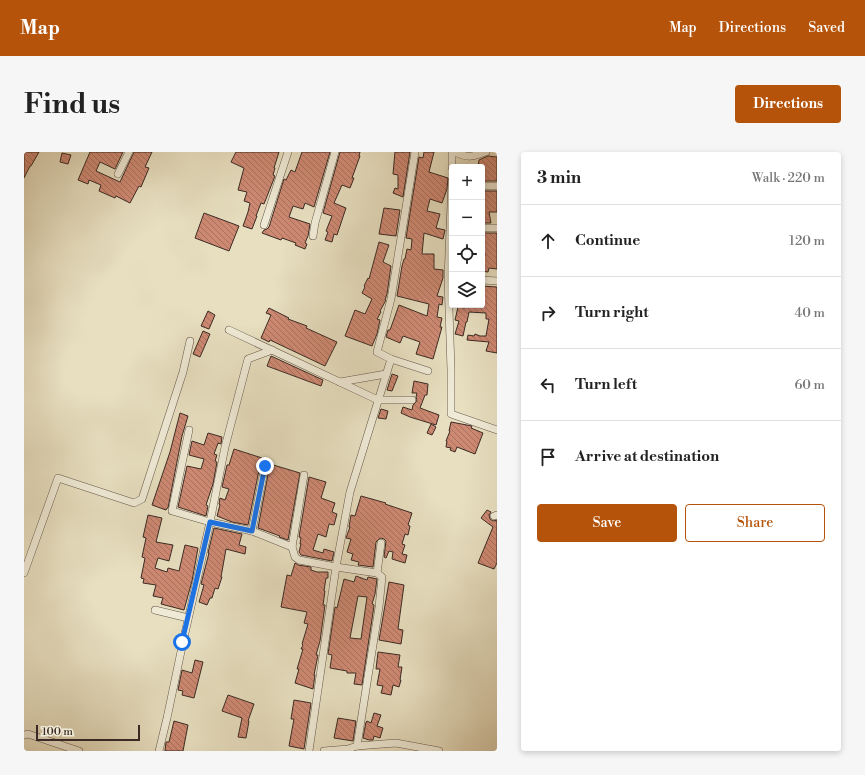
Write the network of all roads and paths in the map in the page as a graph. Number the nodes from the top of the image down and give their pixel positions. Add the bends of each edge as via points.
1 (129, 152) edge
2 (288, 152) edge
3 (335, 152) edge
4 (415, 152) edge
5 (452, 152) edge
6 (455, 152) edge
7 (486, 152) edge
8 (474, 154) edge
9 (452, 164) edge
10 (118, 174) dead end
11 (485, 186) edge
12 (497, 186) edge
13 (264, 225) dead end
14 (485, 228) edge
15 (497, 228) edge
16 (313, 236) dead end
17 (451, 236) edge
18 (450, 272) edge
19 (485, 280) edge
20 (497, 281) edge
21 (450, 308) edge
22 (229, 330) dead end
23 (190, 341) dead end
24 (272, 350) junction
25 (391, 360) junction
26 (428, 371) dead end
27 (386, 374) junction
28 (340, 382) junction
29 (378, 400) junction
30 (412, 400) dead end
31 (189, 430) dead end
32 (497, 430) edge
33 (265, 466) dead end
34 (304, 475) dead end
35 (210, 522) junction
36 (252, 531) junction
37 (381, 543) dead end
38 (292, 547) junction
39 (336, 567) junction
40 (377, 573) junction
41 (24, 574) edge
42 (155, 610) dead end
43 (188, 618) junction
44 (24, 735) edge
45 (357, 746) junction
46 (348, 750) edge
47 (79, 751) edge
48 (159, 751) edge
49 (308, 751) edge
50 (324, 751) edge
51 (439, 751) edge

1 - 10 street
2 - 13 street
3 - 16 street
4 - 25 street via 391,299 377,352
5 - 9 street
6 - 8 street via 471,157
7 - 8 street
11 - 12 street
14 - 15 street
17 - 18 street
19 - 20 street
21 - 32 street via 451,414
22 - 24 street
23 - 41 street via 183,372 142,499 134,504 58,478
24 - 28 street
24 - 35 street via 248,359 224,447
25 - 26 street
25 - 27 street
27 - 28 street
27 - 29 street
28 - 29 street
29 - 30 street
29 - 39 street via 350,492
31 - 35 street via 172,511
33 - 36 street
34 - 38 street
35 - 36 street
35 - 43 street
36 - 38 street
37 - 40 street
38 - 39 street via 295,557 299,560
39 - 40 street
39 - 49 street
40 - 45 street via 382,577 379,607
42 - 43 street
43 - 48 street
44 - 47 street via 28,734
45 - 46 street
45 - 51 street via 396,743
46 - 50 street

